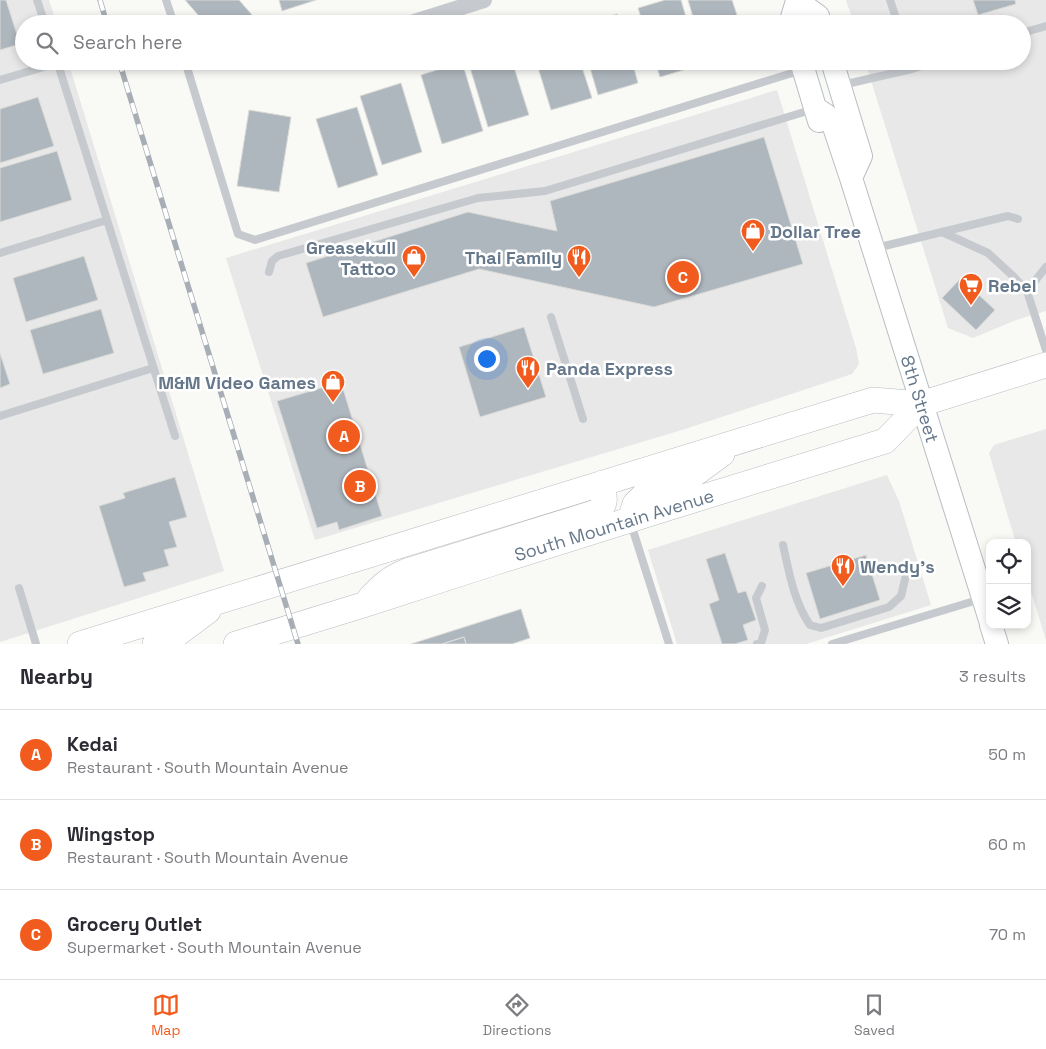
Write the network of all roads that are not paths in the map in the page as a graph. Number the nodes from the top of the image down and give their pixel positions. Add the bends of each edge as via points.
1 (37, 0) edge
2 (166, 0) edge
3 (484, 0) edge
4 (890, 0) edge
5 (797, 1) edge
6 (42, 15) edge
7 (171, 15) edge
8 (436, 15) edge
9 (793, 15) edge
10 (802, 15) edge
11 (817, 15) edge
12 (895, 15) edge
13 (1046, 26) edge
14 (1031, 31) edge
15 (32, 70) edge
16 (60, 70) edge
17 (188, 70) edge
18 (788, 70) edge
19 (808, 70) edge
20 (820, 70) edge
21 (835, 70) edge
22 (893, 70) edge
23 (0, 80) edge
24 (840, 85) junction
25 (815, 108) junction
26 (851, 178) junction
27 (1018, 219) dead end
28 (107, 220) junction
29 (942, 232) junction
30 (874, 249) junction
31 (0, 253) edge
32 (1046, 267) edge
33 (269, 272) dead end
34 (1027, 291) junction
35 (551, 317) dead end
36 (1046, 350) edge
37 (1046, 365) edge
38 (154, 368) junction
39 (921, 404) junction
40 (0, 416) edge
41 (583, 419) dead end
42 (175, 436) dead end
43 (736, 443) junction
44 (602, 483) junction
45 (630, 520) junction
46 (783, 545) dead end
47 (907, 571) dead end
48 (762, 586) dead end
49 (19, 588) dead end
50 (983, 599) junction
51 (222, 601) junction
52 (364, 605) junction
53 (986, 608) edge
54 (992, 629) edge
55 (36, 644) edge
56 (80, 644) edge
57 (155, 644) edge
58 (236, 644) edge
59 (669, 644) edge
60 (757, 644) edge
61 (832, 644) edge
62 (997, 644) edge

1 - 6 lane
2 - 7 lane
3 - 8 street
4 - 12 lane
5 - 9 street
5 - 10 street
5 - 11 street
13 - 14 lane
15 - 23 lane
16 - 28 lane
17 - 18 lane via 238,234 255,240
19 - 25 street
20 - 24 street
21 - 24 street
22 - 24 lane
24 - 26 street via 861,156
25 - 26 street via 831,163
25 - 33 lane via 545,191 478,198 278,256 272,261
26 - 30 street, 8th Street
27 - 29 lane via 1008,216
28 - 31 lane
28 - 38 lane
29 - 30 lane
29 - 34 lane via 988,253
30 - 39 street, 8th Street
32 - 34 lane
34 - 36 lane
35 - 41 lane
37 - 39 main road, South Mountain Avenue
38 - 40 lane
38 - 42 lane
39 - 43 main road, South Mountain Avenue via 873,400
39 - 45 main road, South Mountain Avenue via 885,441
39 - 50 street, 8th Street
43 - 44 main road, South Mountain Avenue
43 - 45 main road via 685,481 645,494 634,504
44 - 51 main road, South Mountain Avenue
44 - 52 main road via 605,501 597,512 407,571 380,586
45 - 52 main road, South Mountain Avenue
45 - 59 lane
46 - 47 lane via 802,614 810,625 821,628 889,607 901,596
48 - 60 lane via 756,598 766,630 762,643
49 - 55 lane
50 - 53 street, 8th Street
50 - 61 lane
51 - 56 main road, South Mountain Avenue
51 - 57 main road via 173,637
52 - 58 main road, South Mountain Avenue
54 - 62 street

